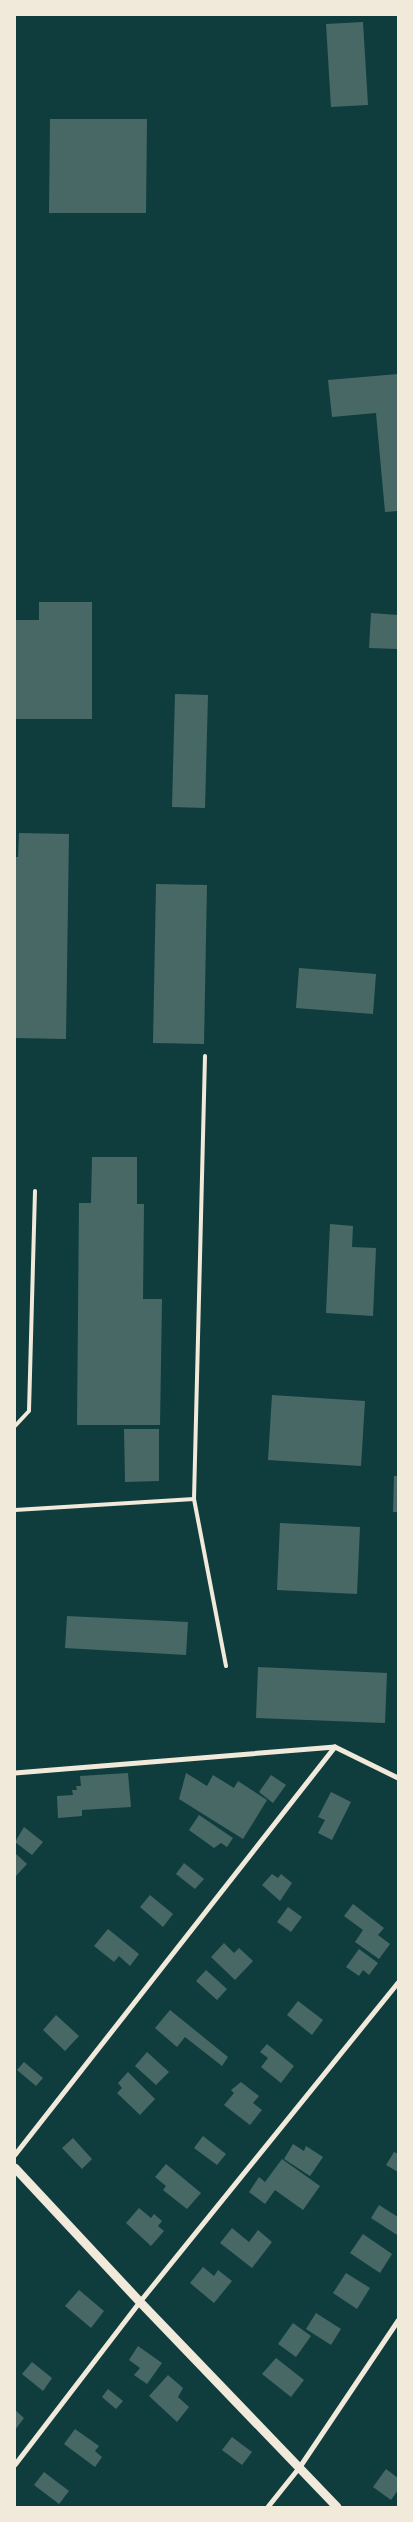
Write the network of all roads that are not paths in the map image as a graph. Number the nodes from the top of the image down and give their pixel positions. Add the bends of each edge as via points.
1 (205, 1056) dead end
2 (34, 1191) dead end
3 (15, 1426) edge
4 (194, 1500) junction
5 (15, 1510) edge
6 (226, 1666) dead end
7 (334, 1747) junction
8 (15, 1773) edge
9 (398, 1778) edge
10 (398, 1983) edge
11 (15, 2155) edge
12 (15, 2168) edge
13 (140, 2302) junction
14 (398, 2321) edge
15 (15, 2465) edge
16 (300, 2467) junction
17 (268, 2507) edge
18 (337, 2507) edge

1 - 4 lane
2 - 3 lane via 29,1411
4 - 5 lane
4 - 6 lane
7 - 8 street
7 - 9 street
7 - 11 street
10 - 13 street
12 - 13 street
13 - 15 street
13 - 16 street
14 - 16 street
16 - 17 street
16 - 18 street

